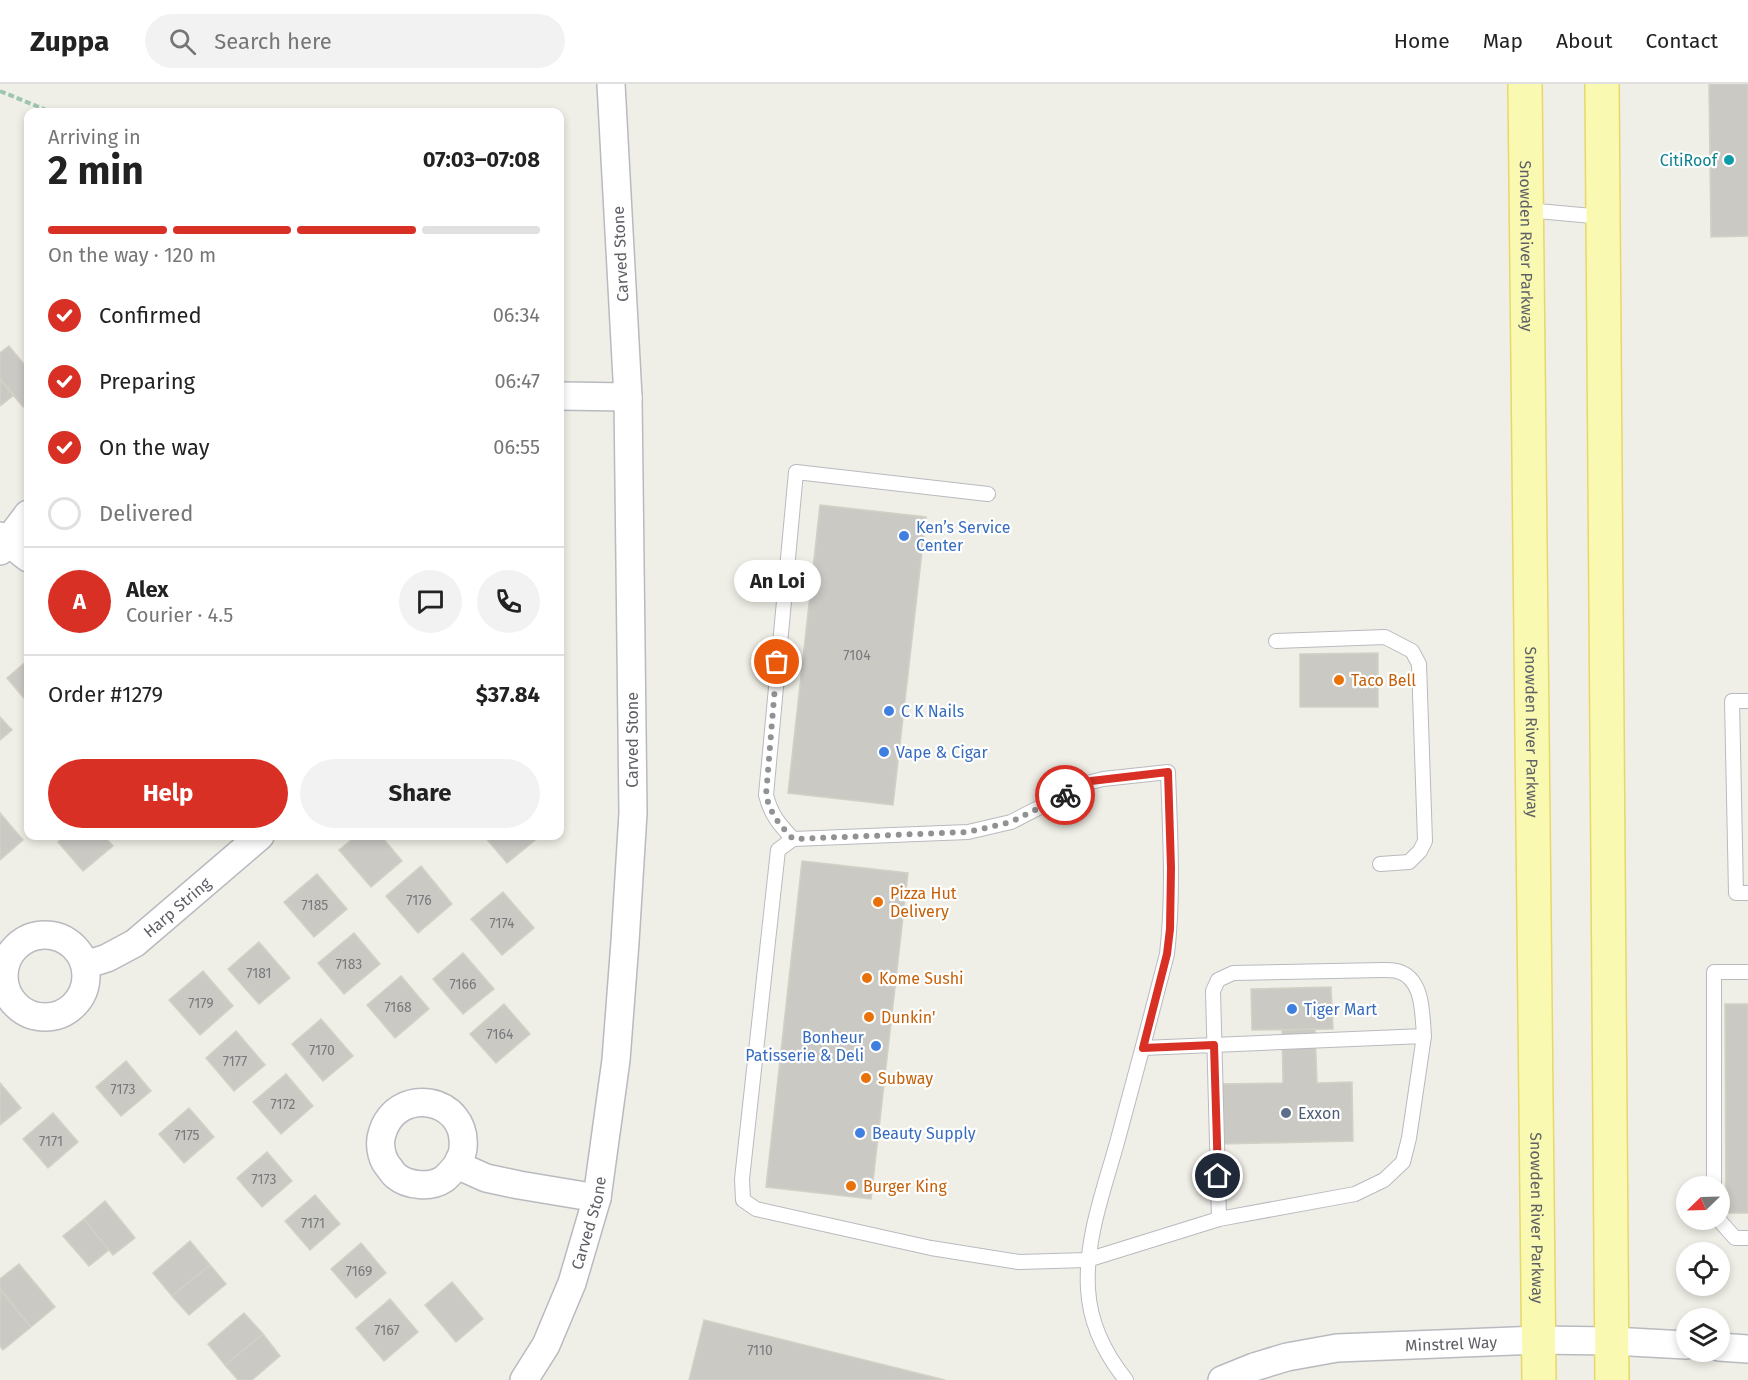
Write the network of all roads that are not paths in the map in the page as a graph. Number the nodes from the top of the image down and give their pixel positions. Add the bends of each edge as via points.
1 (610, 84) edge
2 (1525, 84) edge
3 (1602, 84) edge
4 (1527, 210) junction
5 (1604, 217) junction
6 (564, 396) edge
7 (628, 397) junction
8 (988, 494) dead end
9 (24, 518) edge
10 (2, 543) edge
11 (24, 556) edge
12 (1276, 641) dead end
13 (1748, 701) edge
14 (1733, 768) junction
15 (1748, 768) edge
16 (793, 839) junction
17 (255, 840) edge
18 (1380, 864) dead end
19 (1748, 893) edge
20 (85, 965) dead end
21 (1748, 972) edge
22 (1424, 1036) junction
23 (1214, 1045) junction
24 (1143, 1048) junction
25 (457, 1166) dead end
26 (1714, 1176) edge
27 (597, 1198) junction
28 (1219, 1219) junction
29 (1728, 1230) edge
30 (1748, 1238) edge
31 (1087, 1260) junction
32 (1538, 1340) junction
33 (1612, 1341) junction
34 (1676, 1344) edge
35 (1730, 1348) edge
36 (1748, 1349) edge
37 (525, 1380) edge
38 (1126, 1380) edge
39 (1222, 1380) edge
40 (1539, 1380) edge
41 (1612, 1380) edge

1 - 7 street, Carved Stone
2 - 4 main road, Snowden River Parkway
3 - 5 main road
4 - 5 lane
4 - 32 main road, Snowden River Parkway
5 - 33 main road
6 - 7 street
7 - 27 street, Carved Stone via 633,813 616,1060
8 - 16 lane via 796,472 766,795 778,824
9 - 10 street
10 - 11 street
12 - 18 lane via 1385,637 1412,651 1419,664 1425,841 1409,862
13 - 14 lane via 1732,700
14 - 15 lane
14 - 19 lane via 1736,893
16 - 24 lane via 968,832 1011,822 1087,783 1168,772 1170,929
16 - 31 lane via 778,850 742,1179 743,1200 756,1209 931,1248 1019,1262
17 - 20 street, Harp String via 135,943
21 - 26 lane via 1714,972
22 - 23 lane
22 - 23 lane via 1420,996 1412,980 1398,971 1233,973 1218,980 1213,991
22 - 28 lane via 1403,1162 1384,1180 1355,1194
23 - 24 lane
23 - 28 lane
24 - 31 lane
25 - 27 street via 486,1178
27 - 37 street, Carved Stone via 572,1283 546,1345
28 - 31 lane
29 - 30 lane via 1735,1238
31 - 38 lane via 1092,1318 1102,1345
32 - 33 street, Minstrel Way
32 - 39 street, Minstrel Way via 1338,1348 1287,1357
32 - 40 main road, Snowden River Parkway
33 - 34 street, Minstrel Way
33 - 41 main road
35 - 36 street

